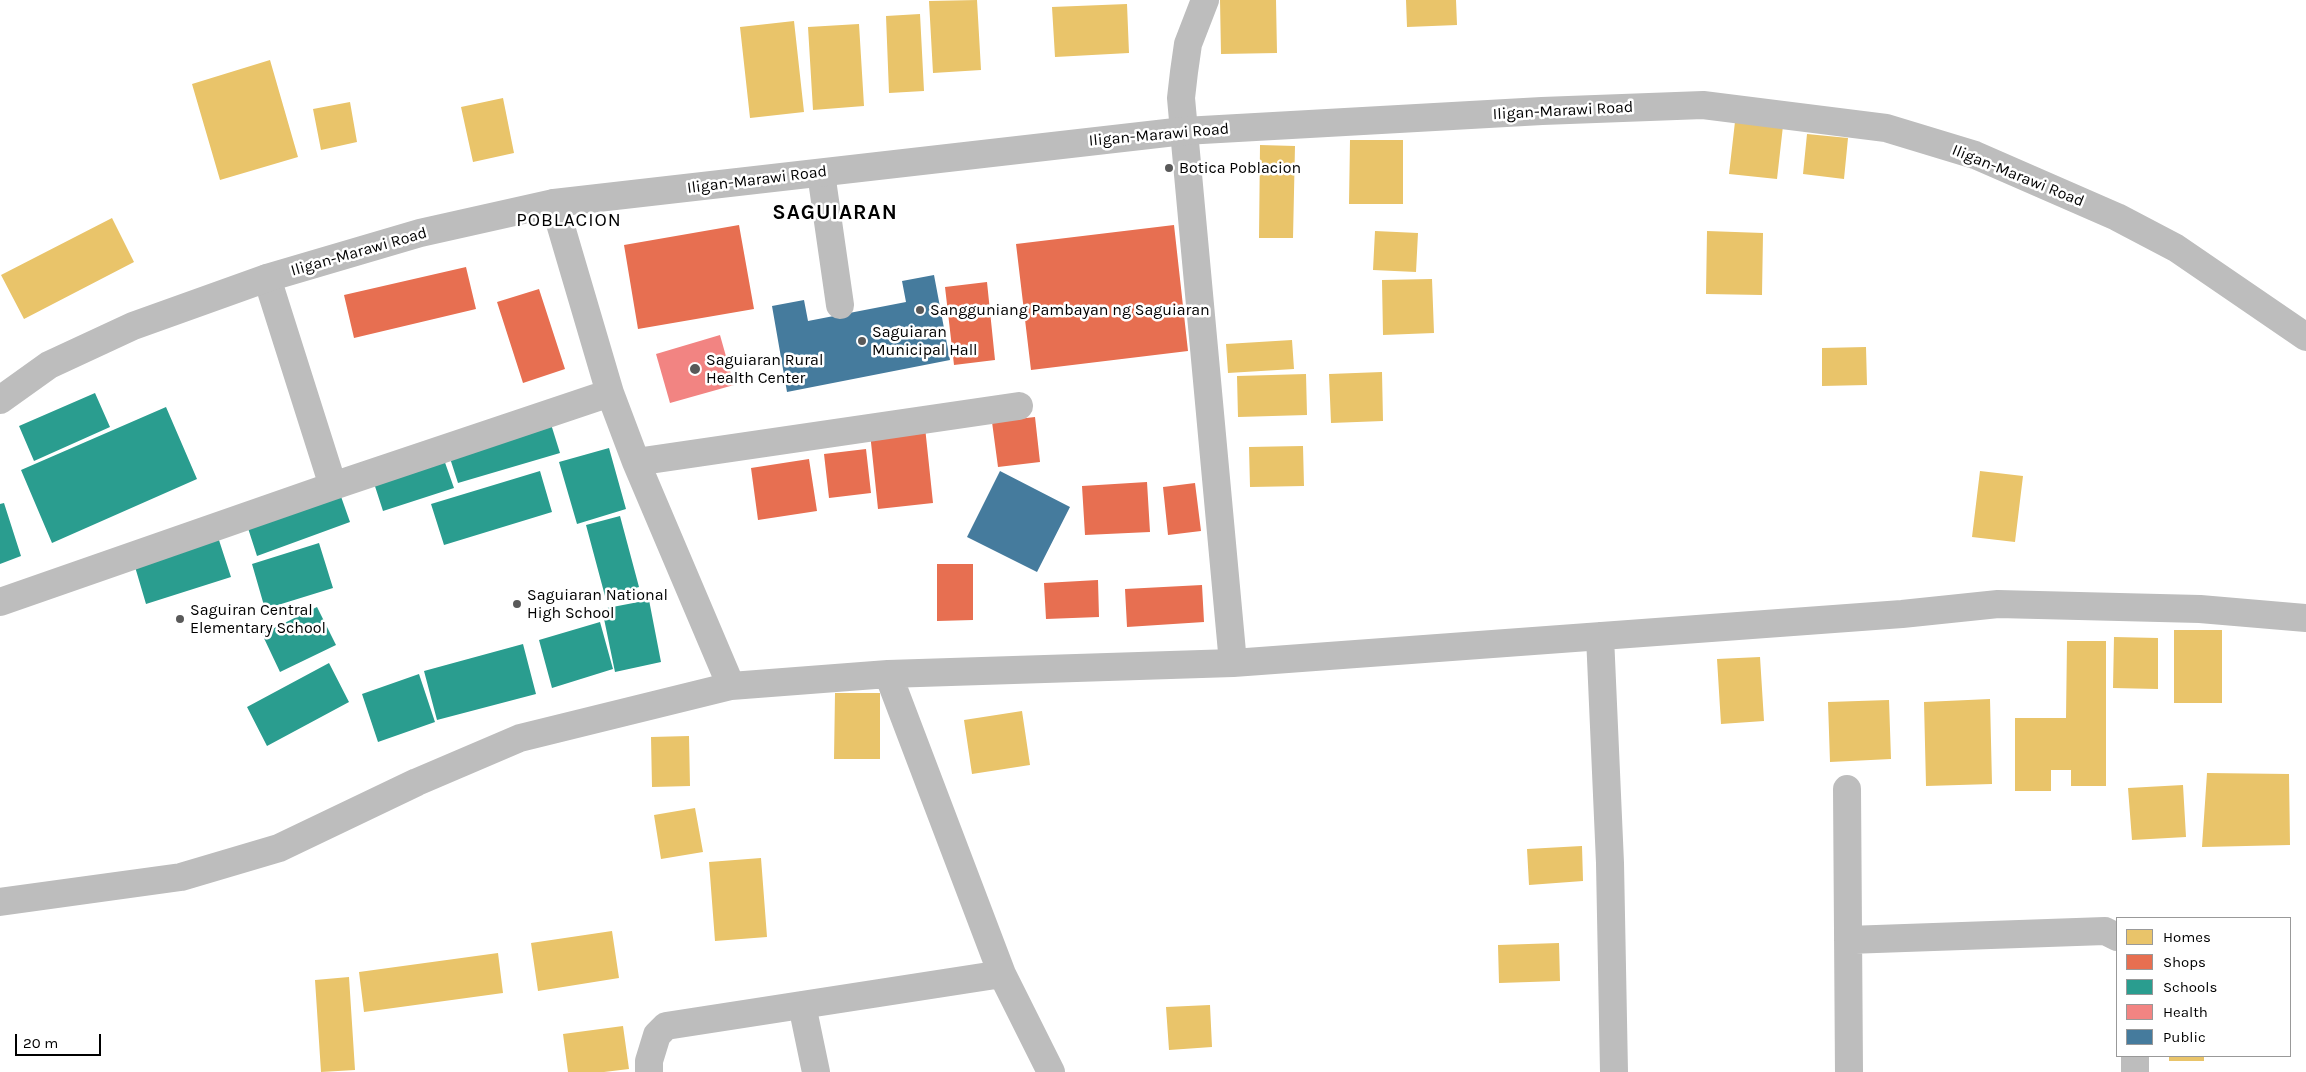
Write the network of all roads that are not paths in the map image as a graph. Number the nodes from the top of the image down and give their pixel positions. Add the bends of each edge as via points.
1 (1205, 0) edge
2 (1184, 131) junction
3 (821, 172) junction
4 (554, 203) junction
5 (267, 278) junction
6 (840, 305) dead end
7 (2306, 337) edge
8 (610, 393) junction
9 (0, 400) edge
10 (1019, 406) dead end
11 (636, 462) junction
12 (333, 486) junction
13 (0, 602) edge
14 (2306, 618) edge
15 (1600, 636) junction
16 (1233, 663) junction
17 (888, 674) junction
18 (731, 686) junction
19 (1847, 789) dead end
20 (0, 902) edge
21 (2116, 936) edge
22 (1848, 940) junction
23 (1002, 974) junction
24 (802, 1004) junction
25 (2135, 1057) edge
26 (649, 1072) edge
27 (816, 1072) edge
28 (1051, 1072) edge
29 (1614, 1072) edge
30 (1849, 1072) edge
31 (2136, 1072) edge

1 - 2 main road via 1188,44 1181,98
2 - 3 main road, Iligan-Marawi Road
2 - 7 main road, Iligan-Marawi Road via 1702,105 1886,128 1975,155 2117,217 2176,248
2 - 16 main road
3 - 4 main road, Iligan-Marawi Road
3 - 6 main road
4 - 5 main road, Iligan-Marawi Road via 420,233
4 - 8 main road
5 - 9 main road, Iligan-Marawi Road via 133,326 49,365
5 - 12 main road
8 - 11 main road
8 - 12 main road
10 - 11 main road
11 - 18 main road
12 - 13 main road
14 - 15 main road via 2200,609 1998,604
15 - 16 main road
15 - 29 main road via 1610,863
16 - 17 main road
17 - 18 main road
17 - 23 main road
18 - 20 main road via 520,738 417,782 278,848 181,877
19 - 22 main road
21 - 22 main road via 2105,931
22 - 30 main road
23 - 24 main road
23 - 28 main road
24 - 26 main road via 666,1026 657,1035
24 - 27 main road
25 - 31 main road

